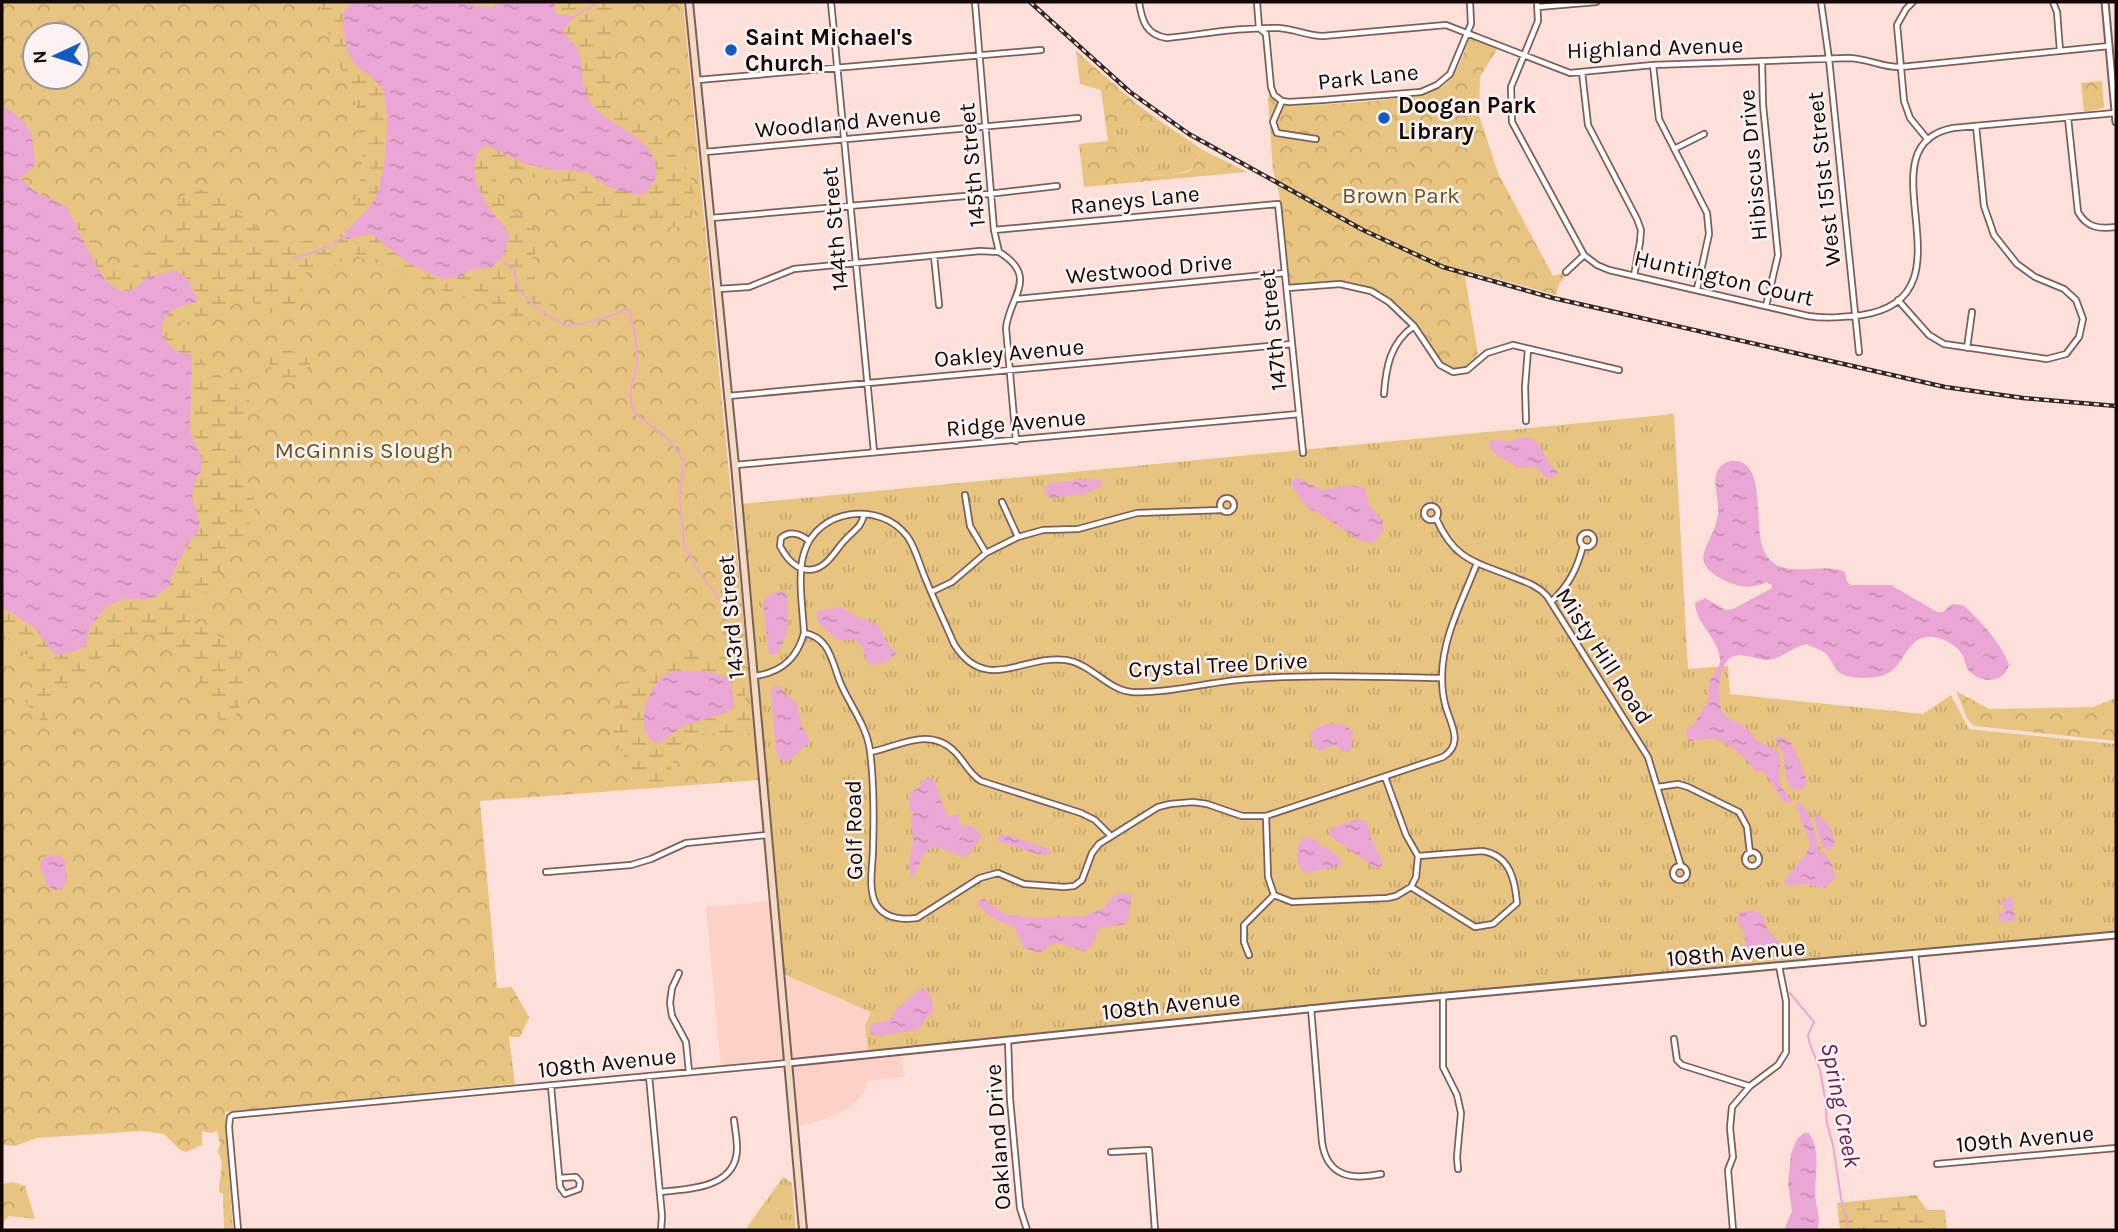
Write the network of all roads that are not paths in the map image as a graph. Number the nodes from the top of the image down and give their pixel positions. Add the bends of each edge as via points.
1 (689, 2) edge
2 (831, 2) edge
3 (975, 2) edge
4 (1139, 2) edge
5 (1257, 2) edge
6 (1469, 2) edge
7 (1596, 2) edge
8 (1821, 2) edge
9 (1913, 2) edge
10 (2053, 2) edge
11 (2105, 2) edge
12 (1538, 5) edge
13 (1259, 28) junction
14 (1468, 32) junction
15 (2109, 46) junction
16 (1041, 50) dead end
17 (2060, 51) junction
18 (980, 56) junction
19 (1524, 56) junction
20 (1829, 59) junction
21 (1762, 61) junction
22 (1653, 65) junction
23 (1901, 67) junction
24 (837, 68) junction
25 (1582, 72) junction
26 (697, 80) junction
27 (1282, 101) junction
28 (2115, 113) edge
29 (1078, 118) dead end
30 (2068, 118) junction
31 (2116, 122) edge
32 (1976, 126) junction
33 (987, 127) junction
34 (1704, 134) dead end
35 (845, 139) junction
36 (1316, 139) dead end
37 (1928, 140) junction
38 (1674, 149) junction
39 (705, 152) junction
40 (1057, 186) dead end
41 (992, 193) junction
42 (1278, 204) joint
43 (851, 205) junction
44 (711, 218) junction
45 (2116, 227) edge
46 (995, 230) junction
47 (999, 252) junction
48 (1584, 255) junction
49 (934, 256) junction
50 (856, 263) junction
51 (1566, 272) dead end
52 (1285, 273) junction
53 (1634, 276) junction
54 (1287, 288) junction
55 (718, 289) junction
56 (1697, 289) junction
57 (1016, 299) junction
58 (1898, 300) junction
59 (939, 305) dead end
60 (1766, 306) junction
61 (1972, 312) dead end
62 (1855, 316) junction
63 (1414, 326) junction
64 (1292, 344) junction
65 (1967, 348) junction
66 (1528, 349) junction
67 (1859, 352) dead end
68 (1619, 370) dead end
69 (1009, 371) junction
70 (867, 383) junction
71 (1384, 394) dead end
72 (728, 396) junction
73 (1299, 414) junction
74 (1526, 421) dead end
75 (1016, 440) junction
76 (874, 452) junction
77 (1303, 453) dead end
78 (735, 465) junction
79 (965, 495) dead end
80 (1002, 502) dead end
81 (1222, 510) dead end
82 (864, 514) junction
83 (1436, 518) dead end
84 (1018, 537) junction
85 (809, 541) junction
86 (1583, 545) dead end
87 (986, 553) junction
88 (1477, 563) junction
89 (802, 569) junction
90 (931, 592) junction
91 (1551, 602) junction
92 (804, 633) junction
93 (754, 676) junction
94 (1442, 678) junction
95 (871, 752) junction
96 (1385, 777) junction
97 (1658, 787) junction
98 (1266, 816) junction
99 (767, 835) junction
100 (1110, 835) junction
101 (1750, 853) dead end
102 (1418, 856) junction
103 (1681, 866) dead end
104 (546, 872) dead end
105 (1411, 887) junction
106 (1274, 895) junction
107 (2116, 935) edge
108 (1914, 953) junction
109 (1249, 955) dead end
110 (1779, 966) junction
111 (679, 973) dead end
112 (1443, 996) junction
113 (1311, 1008) junction
114 (1923, 1023) dead end
115 (1008, 1039) junction
116 (1674, 1039) dead end
117 (788, 1063) junction
118 (689, 1072) junction
119 (649, 1076) junction
120 (551, 1086) junction
121 (1750, 1086) junction
122 (734, 1120) dead end
123 (2116, 1148) edge
124 (1111, 1152) dead end
125 (1937, 1164) dead end
126 (1458, 1169) dead end
127 (1381, 1174) dead end
128 (559, 1178) junction
129 (660, 1192) junction
130 (238, 1230) edge
131 (662, 1230) edge
132 (803, 1230) edge
133 (1027, 1230) edge
134 (1155, 1230) edge
135 (1733, 1230) edge

1 - 26 main road, 143rd Street
2 - 24 street, 144th Street
3 - 18 street, 145th Street
4 - 13 street, Highland Avenue via 1142,18 1156,36
5 - 13 street
6 - 14 street
7 - 12 street
8 - 20 street, West 151st Street
9 - 23 street via 1897,25
10 - 17 street
11 - 15 street
12 - 19 street via 1538,21
13 - 14 street, Highland Avenue via 1313,36 1446,25
13 - 27 street via 1266,34 1271,88
14 - 19 street, Highland Avenue
14 - 27 street, Park Lane via 1450,74 1428,90
15 - 17 street, Highland Avenue
15 - 28 street
16 - 18 street
17 - 23 street, Highland Avenue
18 - 24 street
18 - 33 street, 145th Street
19 - 25 street, Highland Avenue via 1562,71
19 - 48 street via 1511,87 1512,122
20 - 21 street, Highland Avenue
20 - 23 street, Highland Avenue via 1856,58
20 - 62 street, West 151st Street
21 - 22 street, Highland Avenue
21 - 60 street, Hibiscus Drive via 1778,255
22 - 25 street, Highland Avenue
22 - 38 street via 1659,119
23 - 37 street via 1906,109
24 - 26 street
24 - 35 street, 144th Street
25 - 53 street via 1588,125 1641,230
26 - 39 main road, 143rd Street
27 - 36 street via 1273,122 1277,133
28 - 30 street
28 - 31 street
29 - 33 street, Woodland Avenue
30 - 32 street
30 - 45 street via 2078,212 2091,226
32 - 37 street via 1948,130
32 - 65 street via 1984,206 1994,235 2023,269 2068,292 2081,308 2083,319 2073,348 2057,357
33 - 35 street, Woodland Avenue
33 - 41 street, 145th Street
34 - 38 street
35 - 39 street, Woodland Avenue
35 - 43 street, 144th Street
37 - 58 street via 1913,169 1919,263 1912,283
38 - 56 street via 1704,203 1708,220
39 - 44 main road, 143rd Street
40 - 41 street
41 - 43 street
41 - 46 street, 145th Street
42 - 46 street, Raneys Lane
42 - 52 street, 147th Street
43 - 44 street
43 - 50 street, 144th Street
44 - 55 main road, 143rd Street
46 - 47 street, 145th Street
47 - 49 street
47 - 57 street, 145th Street via 1016,269 1020,281
48 - 51 street
48 - 53 street, Huntington Court via 1597,265
49 - 50 street
49 - 59 street
50 - 55 street via 794,269 749,287
50 - 70 street, 144th Street
52 - 54 street, 147th Street
52 - 57 street, Westwood Drive
53 - 56 street, Huntington Court
54 - 63 street via 1340,284 1371,291
54 - 64 street, 147th Street
55 - 72 main road, 143rd Street
56 - 60 street, Huntington Court
57 - 69 street, 145th Street via 1006,328
58 - 62 street, Huntington Court via 1878,312
58 - 65 street via 1931,338
60 - 62 street, Huntington Court via 1816,317
61 - 65 street
62 - 67 street, West 151st Street
63 - 66 street via 1440,365 1452,372 1467,370 1487,353 1513,345
63 - 71 street via 1391,353
64 - 69 street, Oakley Avenue
64 - 73 street, 147th Street
66 - 68 street
66 - 74 street
69 - 70 street, Oakley Avenue
69 - 75 street, 145th Street
70 - 72 street, Oakley Avenue
70 - 76 street, 144th Street
72 - 78 main road, 143rd Street
73 - 75 street, Ridge Avenue
73 - 77 street, 147th Street
75 - 76 street, Ridge Avenue
76 - 78 street, Ridge Avenue
78 - 93 main road, 143rd Street
79 - 87 street via 970,526
80 - 84 street
81 - 84 street via 1137,513 1078,529 1043,530
82 - 85 street via 831,520
82 - 89 street via 861,526 823,565
82 - 90 street, Crystal Tree Drive via 883,518 907,537
83 - 88 street, Misty Hill Road via 1454,549
84 - 87 street
85 - 89 street
85 - 89 street via 796,534 784,536 780,542 792,564
86 - 91 street via 1572,579
87 - 90 street via 952,582
88 - 91 street, Misty Hill Road via 1540,589
88 - 94 street via 1446,640
89 - 92 street
90 - 94 street, Crystal Tree Drive via 959,652 988,670 1066,660 1112,686 1134,692 1248,679
91 - 97 street, Misty Hill Road via 1648,757
92 - 93 street via 790,662 772,673
92 - 95 street, Golf Road via 826,644
93 - 99 main road, 143rd Street
94 - 96 street, Golf Road via 1454,729 1453,748 1443,757
95 - 100 street via 916,738 936,740 953,749 975,778 1081,813
95 - 100 street, Golf Road via 872,890 880,908 895,918 917,919 980,878 998,873 1024,884 1074,886 1086,873 1092,853
96 - 98 street, Golf Road
96 - 102 street
97 - 101 street via 1688,787 1739,812 1747,827
97 - 103 street, Misty Hill Road
98 - 100 street, Golf Road via 1242,816 1207,804 1183,802 1158,807
98 - 106 street via 1268,877
99 - 104 street via 693,842 639,863
99 - 117 main road, 143rd Street
102 - 105 street
102 - 105 street via 1492,852 1508,867 1517,903 1493,924 1475,927
105 - 106 street via 1387,898 1292,902
106 - 109 street via 1244,925
107 - 108 street, 108th Avenue
108 - 110 street, 108th Avenue
108 - 114 street
110 - 112 street, 108th Avenue
110 - 121 street via 1786,1001 1786,1052 1779,1065
111 - 118 street via 670,1003 686,1042
112 - 113 street, 108th Avenue
112 - 126 street via 1443,1067 1461,1113
113 - 115 street, 108th Avenue
113 - 127 street via 1325,1157 1349,1177
115 - 117 street, 108th Avenue
115 - 133 street, Oakland Drive via 1020,1208
116 - 121 street via 1682,1065
117 - 118 street, 108th Avenue
117 - 132 main road, 143rd Street
118 - 119 street, 108th Avenue
119 - 120 street, 108th Avenue
119 - 129 street
120 - 128 street
120 - 130 street, 108th Avenue via 233,1115 229,1127
121 - 135 street via 1732,1107 1733,1157 1728,1170
122 - 129 street via 734,1162 719,1180 708,1186
123 - 125 street, 109th Avenue
124 - 134 street via 1149,1150
128 - 128 street via 562,1193 579,1189 576,1177
129 - 131 street

